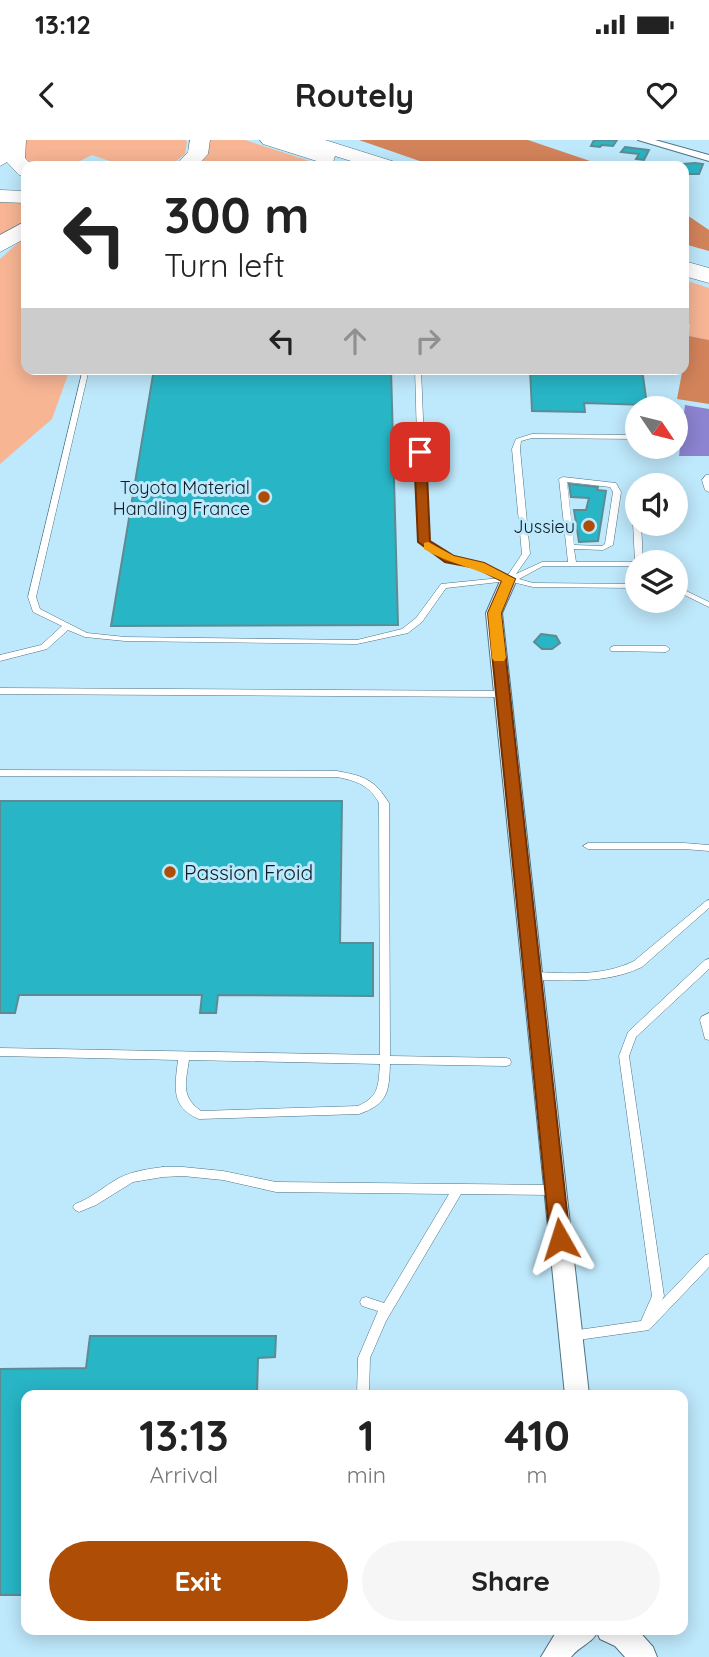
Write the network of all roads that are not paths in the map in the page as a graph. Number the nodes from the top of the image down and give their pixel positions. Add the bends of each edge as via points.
1 (7, 140) edge
2 (16, 140) edge
3 (200, 140) edge
4 (270, 140) edge
5 (304, 140) edge
6 (332, 140) edge
7 (643, 140) edge
8 (709, 158) edge
9 (0, 161) edge
10 (190, 161) edge
11 (337, 161) edge
12 (370, 161) edge
13 (378, 161) edge
14 (21, 166) edge
15 (0, 196) edge
16 (21, 197) edge
17 (21, 231) edge
18 (0, 245) edge
19 (689, 257) edge
20 (709, 263) edge
21 (689, 270) edge
22 (709, 276) edge
23 (85, 375) edge
24 (418, 375) edge
25 (625, 437) edge
26 (709, 477) edge
27 (709, 490) edge
28 (570, 547) junction
29 (625, 563) edge
30 (572, 564) junction
31 (510, 580) junction
32 (625, 586) edge
33 (688, 594) edge
34 (709, 605) edge
35 (66, 627) junction
36 (614, 649) dead end
37 (666, 649) dead end
38 (0, 658) edge
39 (0, 691) edge
40 (503, 694) junction
41 (0, 773) edge
42 (588, 846) dead end
43 (709, 848) edge
44 (709, 903) edge
45 (709, 963) edge
46 (532, 976) junction
47 (709, 1017) edge
48 (709, 1036) edge
49 (0, 1052) edge
50 (184, 1056) junction
51 (385, 1060) junction
52 (506, 1062) dead end
53 (458, 1188) junction
54 (555, 1190) junction
55 (79, 1207) dead end
56 (709, 1259) edge
57 (366, 1302) dead end
58 (387, 1309) junction
59 (645, 1326) junction
60 (570, 1336) junction
61 (363, 1390) edge
62 (576, 1390) edge
63 (574, 1635) edge
64 (623, 1635) edge
65 (555, 1657) edge
66 (643, 1657) edge

1 - 9 main road
2 - 14 highway via 14,159
3 - 10 highway via 198,154
4 - 11 highway
5 - 12 highway
6 - 13 highway
7 - 8 street
15 - 16 highway
17 - 18 highway
19 - 20 highway
21 - 22 highway
23 - 35 lane via 32,597 36,610
24 - 31 lane via 424,542 450,559 480,565
25 - 31 lane via 532,436 518,440 526,554
26 - 27 lane
28 - 28 lane via 563,480 613,485 617,492 609,545
28 - 30 lane
29 - 30 lane
30 - 31 lane via 542,564
31 - 32 lane via 542,586
31 - 35 lane via 444,586 405,631 357,642 125,639 85,635
31 - 40 street via 494,613
33 - 34 lane
35 - 38 lane via 44,647
36 - 37 lane
39 - 40 lane
40 - 46 street
41 - 51 lane via 337,774 375,786 384,803
42 - 43 lane
44 - 46 lane via 625,972
45 - 59 lane via 632,1035 624,1056 658,1296
46 - 54 street
47 - 48 lane via 705,1020
49 - 50 lane
50 - 51 lane
50 - 51 lane via 180,1099 185,1108 199,1115 359,1110 382,1096
51 - 52 lane
53 - 54 lane
53 - 55 lane via 276,1187 225,1176 149,1172
53 - 58 lane
54 - 60 street
56 - 59 lane
57 - 58 lane
58 - 61 lane via 364,1358
59 - 60 lane
60 - 62 street
63 - 65 street
64 - 66 street

